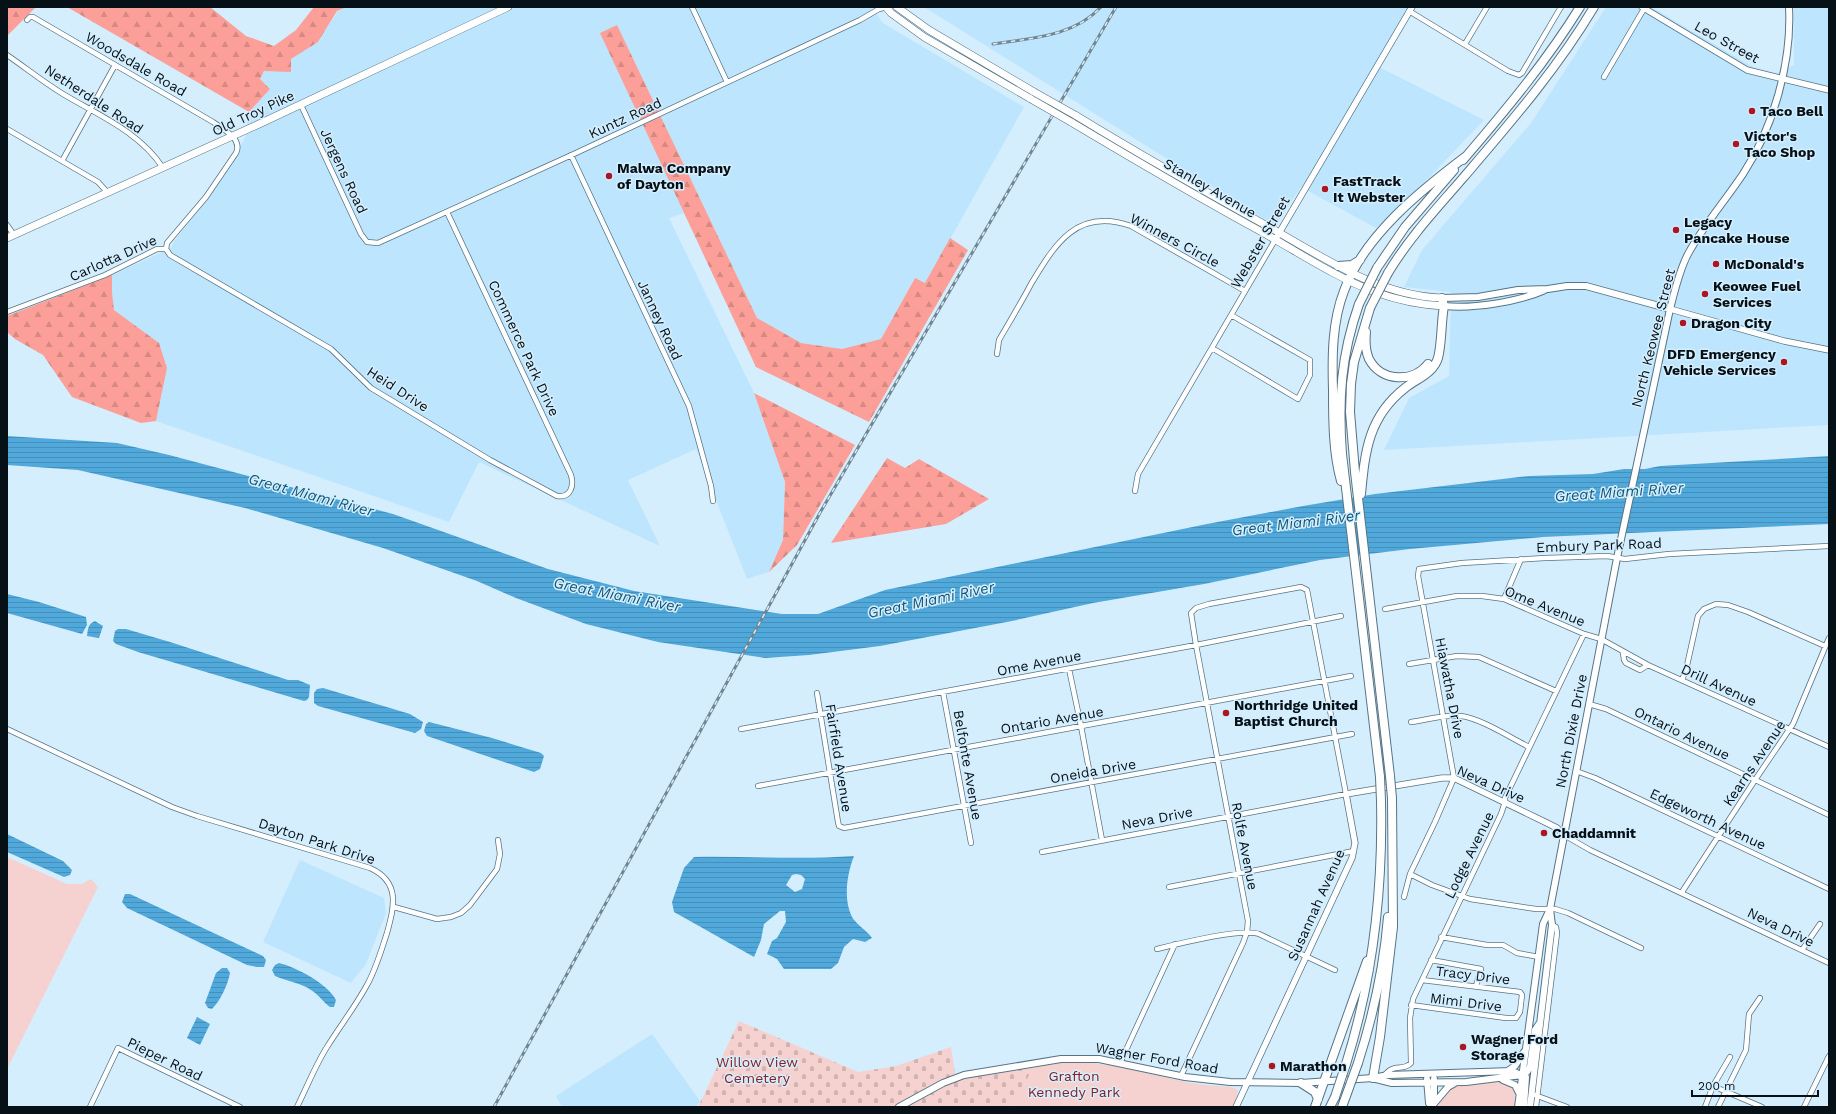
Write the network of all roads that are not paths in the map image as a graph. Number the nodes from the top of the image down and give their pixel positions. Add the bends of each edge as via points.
1 (508, 7) edge
2 (692, 7) edge
3 (886, 7) edge
4 (897, 7) edge
5 (904, 7) edge
6 (1487, 7) edge
7 (1561, 7) edge
8 (1580, 7) edge
9 (1594, 7) edge
10 (1644, 7) edge
11 (1789, 7) edge
12 (1411, 9) edge
13 (911, 18) junction
14 (27, 20) dead end
15 (1465, 44) junction
16 (7, 55) edge
17 (115, 65) junction
18 (1604, 77) dead end
19 (1781, 78) junction
20 (727, 82) junction
21 (1829, 90) edge
22 (301, 105) junction
23 (90, 110) junction
24 (7, 129) edge
25 (232, 136) junction
26 (571, 155) junction
27 (1465, 157) junction
28 (62, 161) junction
29 (163, 168) junction
30 (108, 193) junction
31 (447, 212) junction
32 (7, 225) edge
33 (1279, 233) junction
34 (14, 235) junction
35 (7, 238) edge
36 (1275, 240) junction
37 (371, 243) joint
38 (166, 249) junction
39 (1360, 260) junction
40 (1338, 266) junction
41 (1350, 277) junction
42 (1245, 291) junction
43 (1441, 304) junction
44 (1670, 309) junction
45 (7, 312) edge
46 (1231, 314) junction
47 (1367, 318) junction
48 (1212, 348) junction
49 (1829, 350) edge
50 (997, 354) dead end
51 (1342, 474) junction
52 (1135, 491) dead end
53 (567, 495) joint
54 (713, 501) dead end
55 (1360, 513) junction
56 (1829, 546) edge
57 (1617, 558) junction
58 (1521, 559) junction
59 (1419, 569) joint
60 (1504, 599) junction
61 (1422, 603) junction
62 (1195, 608) joint
63 (1385, 609) dead end
64 (1341, 616) dead end
65 (1314, 622) junction
66 (1584, 634) junction
67 (1829, 638) edge
68 (1601, 639) junction
69 (1196, 645) junction
70 (1825, 646) junction
71 (1623, 653) junction
72 (1434, 660) junction
73 (1409, 664) dead end
74 (1648, 665) junction
75 (1069, 669) junction
76 (1351, 676) dead end
77 (1682, 680) junction
78 (1326, 681) junction
79 (1556, 691) junction
80 (943, 692) junction
81 (817, 693) dead end
82 (1206, 702) junction
83 (1589, 704) junction
84 (820, 715) junction
85 (1444, 716) junction
86 (1411, 722) dead end
87 (1081, 726) junction
88 (7, 729) edge
89 (741, 729) dead end
90 (1789, 730) junction
91 (1352, 734) dead end
92 (1336, 738) junction
93 (1529, 747) junction
94 (1829, 747) edge
95 (954, 749) junction
96 (1217, 759) junction
97 (1576, 771) junction
98 (831, 772) junction
99 (1454, 778) junction
100 (1755, 780) junction
101 (1091, 782) junction
102 (758, 786) dead end
103 (1346, 794) junction
104 (1505, 802) junction
105 (964, 806) junction
106 (1829, 815) edge
107 (1228, 817) junction
108 (840, 826) joint
109 (1564, 835) junction
110 (1718, 836) junction
111 (498, 840) dead end
112 (1102, 840) junction
113 (971, 843) dead end
114 (1354, 851) junction
115 (1042, 852) dead end
116 (1392, 870) junction
117 (1238, 872) junction
118 (1410, 874) junction
119 (1169, 887) dead end
120 (1829, 889) edge
121 (1682, 892) junction
122 (1461, 896) junction
123 (1404, 897) dead end
124 (394, 907) junction
125 (1550, 909) junction
126 (1820, 924) dead end
127 (1247, 932) junction
128 (1441, 937) junction
129 (1175, 944) junction
130 (1641, 948) dead end
131 (1157, 949) dead end
132 (1802, 950) junction
133 (1371, 954) junction
134 (1306, 956) junction
135 (1539, 957) junction
136 (1431, 960) junction
137 (1551, 960) junction
138 (1829, 963) edge
139 (1335, 970) dead end
140 (1422, 980) junction
141 (1476, 986) junction
142 (1521, 993) joint
143 (1760, 998) dead end
144 (1411, 1005) junction
145 (1541, 1021) junction
146 (1527, 1043) junction
147 (1829, 1056) edge
148 (1730, 1057) dead end
149 (1120, 1063) junction
150 (1506, 1072) junction
151 (1477, 1073) junction
152 (1395, 1075) junction
153 (1522, 1075) junction
154 (1181, 1076) junction
155 (1384, 1076) junction
156 (1373, 1078) junction
157 (1497, 1079) junction
158 (1434, 1080) junction
159 (1324, 1081) junction
160 (1427, 1081) junction
161 (1248, 1082) junction
162 (1457, 1082) junction
163 (1301, 1083) junction
164 (1713, 1086) junction
165 (1726, 1090) junction
166 (1519, 1095) junction
167 (1535, 1095) junction
168 (1316, 1103) edge
169 (90, 1107) edge
170 (240, 1107) edge
171 (297, 1107) edge
172 (898, 1107) edge
173 (1236, 1107) edge
174 (1330, 1107) edge
175 (1342, 1107) edge
176 (1430, 1107) edge
177 (1518, 1107) edge
178 (1524, 1107) edge
179 (1530, 1107) edge
180 (1536, 1107) edge
181 (1567, 1107) edge
182 (1705, 1107) edge
183 (1718, 1107) edge
184 (1762, 1107) edge
185 (1804, 1107) edge

1 - 22 main road, Old Troy Pike
2 - 20 street
3 - 20 street, Kuntz Road
3 - 36 main road, Stanley Avenue, bridge via 924,37
4 - 13 main road, Stanley Avenue
5 - 13 main road
6 - 15 street
7 - 15 street via 1519,75 1508,71
8 - 27 highway via 1538,69
9 - 47 highway, bridge via 1545,81 1416,234 1388,273
10 - 18 street
10 - 19 street, Leo Street via 1747,70
11 - 19 main road, North Keowee Street via 1787,52
12 - 15 street
12 - 33 street, Webster Street
13 - 33 main road, Stanley Avenue, bridge via 1187,182
14 - 17 street, Woodsdale Road via 33,17
16 - 23 street, Netherdale Road via 44,82
17 - 23 street
17 - 25 street, Woodsdale Road via 213,122
19 - 21 street, Leo Street
19 - 44 main road, North Keowee Street via 1770,119 1758,148 1689,253 1678,278
20 - 26 street, Kuntz Road
22 - 25 main road, Old Troy Pike
22 - 37 street, Jergens Road via 361,234
23 - 28 street
23 - 29 street, Netherdale Road via 134,137 152,153
24 - 28 street
25 - 29 main road, Old Troy Pike
25 - 38 street, Carlotta Drive via 238,145 236,153 206,197 167,243
26 - 31 street, Kuntz Road
26 - 54 street, Janney Road via 689,406
27 - 39 highway via 1383,229
27 - 51 highway, bridge via 1405,227 1377,268 1360,304 1346,346 1341,380
28 - 30 street via 98,182
29 - 30 main road, Old Troy Pike
30 - 34 main road, Old Troy Pike
31 - 37 street, Kuntz Road via 378,244
31 - 53 street, Commerce Park Drive via 571,475 571,488
32 - 34 street
33 - 36 street, Webster Street
33 - 40 main road, Stanley Avenue
34 - 35 main road, Old Troy Pike
36 - 41 main road, Stanley Avenue
36 - 42 street, Webster Street
38 - 45 street, Carlotta Drive via 157,249 106,275
38 - 53 street, Heid Drive via 170,255 331,349 371,388 490,460 557,496
39 - 40 highway via 1352,265
39 - 41 highway
40 - 41 main road, Stanley Avenue
41 - 43 main road, Stanley Avenue via 1390,297
41 - 51 highway via 1340,307 1333,343 1333,411
42 - 46 street, Webster Street
42 - 50 street, Winners Circle via 1131,226 1117,222 1092,223 1071,232 1050,252 999,340
43 - 44 main road, Stanley Avenue via 1518,290 1567,286 1593,287
43 - 47 highway via 1431,361 1425,369 1415,375 1402,378 1384,374 1370,361 1365,341
43 - 55 highway via 1438,358 1433,368 1392,400 1382,412 1370,437 1363,468
44 - 49 street, Stanley Avenue via 1784,341
44 - 57 main road, North Keowee Street
46 - 48 street, Webster Street
46 - 48 street via 1310,360 1310,376 1298,399
47 - 55 highway via 1354,362 1351,384 1350,412
48 - 52 street, Webster Street via 1138,474
51 - 133 highway, bridge via 1348,504 1380,778 1381,878
55 - 116 highway, bridge via 1392,798
56 - 57 street, Embury Park Road
57 - 58 street, Embury Park Road via 1607,556
57 - 68 main road, North Dixie Drive
58 - 59 street, Embury Park Road
58 - 60 street
59 - 61 street, Hiawatha Drive
60 - 61 street, Ome Avenue via 1457,596
60 - 66 street, Ome Avenue
61 - 63 street, Ome Avenue
61 - 72 street, Hiawatha Drive
62 - 65 street, Susannah Avenue via 1301,587 1309,592
62 - 69 street, Rolfe Avenue via 1191,615
64 - 65 street, Ome Avenue
65 - 69 street, Ome Avenue
65 - 78 street, Susannah Avenue
66 - 68 street, Ome Avenue
66 - 79 street, Lodge Avenue
67 - 70 street, Kearns Avenue
68 - 71 street, Drill Avenue
68 - 83 main road, North Dixie Drive
69 - 75 street, Ome Avenue
69 - 82 street, Rolfe Avenue
70 - 77 street via 1748,612 1716,604 1707,607 1698,616
70 - 90 street, Kearns Avenue
71 - 74 street, Drill Avenue
71 - 74 street via 1624,660 1632,667 1640,670
72 - 73 street
72 - 79 street via 1457,656 1479,657
72 - 85 street, Hiawatha Drive
74 - 77 street, Drill Avenue
75 - 80 street, Ome Avenue
75 - 87 street
76 - 78 street, Ontario Avenue
77 - 90 street, Drill Avenue
78 - 82 street, Ontario Avenue
78 - 92 street, Susannah Avenue
79 - 93 street, Lodge Avenue
80 - 84 street, Ome Avenue
80 - 95 street, Belfonte Avenue
81 - 84 street, Fairfield Avenue
82 - 87 street, Ontario Avenue
82 - 96 street, Rolfe Avenue
83 - 97 main road, North Dixie Drive
83 - 100 street, Ontario Avenue via 1606,709
84 - 89 street, Ome Avenue
84 - 98 street, Fairfield Avenue
85 - 86 street
85 - 93 street via 1470,718
85 - 99 street, Hiawatha Drive
87 - 95 street, Ontario Avenue
87 - 101 street
88 - 124 street, Dayton Park Drive via 184,812 374,870 384,877 391,888
90 - 94 street, Drill Avenue
90 - 100 street, Kearns Avenue
91 - 92 street, Oneida Drive
92 - 96 street, Oneida Drive
92 - 103 street, Susannah Avenue
93 - 104 street, Lodge Avenue
95 - 98 street, Ontario Avenue
95 - 105 street, Belfonte Avenue
96 - 101 street, Oneida Drive
96 - 107 street, Rolfe Avenue
97 - 109 main road, North Dixie Drive
97 - 110 street, Edgeworth Avenue
98 - 102 street, Ontario Avenue
98 - 108 street, Fairfield Avenue
99 - 103 street, Neva Drive
99 - 104 street, Neva Drive
99 - 118 street
100 - 106 street, Ontario Avenue
100 - 110 street, Kearns Avenue
101 - 105 street, Oneida Drive
101 - 112 street
103 - 107 street, Neva Drive
103 - 114 street, Susannah Avenue via 1354,836
104 - 109 street, Neva Drive via 1557,828
104 - 122 street, Lodge Avenue
105 - 108 street, Oneida Drive via 848,828
105 - 113 street, Belfonte Avenue
107 - 112 street, Neva Drive
107 - 117 street, Rolfe Avenue
109 - 121 street, Neva Drive via 1590,850
109 - 125 main road, North Dixie Drive
110 - 120 street, Edgeworth Avenue
110 - 121 street, Kearns Avenue
111 - 124 street via 500,854 497,869 461,913 437,919
112 - 115 street, Neva Drive
114 - 117 street
114 - 134 street, Susannah Avenue
116 - 156 highway via 1393,927
116 - 175 highway, bridge via 1380,978 1358,1063
117 - 119 street
117 - 127 street, Rolfe Avenue via 1248,921
118 - 122 street
118 - 123 street
121 - 132 street, Neva Drive
122 - 125 street via 1499,904
122 - 128 street, Lodge Avenue
124 - 171 street, Dayton Park Drive via 372,974 321,1057
125 - 130 street via 1568,913
125 - 135 main road, North Dixie Drive via 1543,924
125 - 137 main road, North Dixie Drive
126 - 132 street
127 - 129 street
127 - 134 street via 1259,934
127 - 154 street, Rolfe Avenue
128 - 135 street via 1487,945 1503,944 1517,953
128 - 136 street, Lodge Avenue
129 - 131 street
129 - 149 street
132 - 138 street, Neva Drive
133 - 159 highway via 1364,966
133 - 174 highway, bridge via 1365,998 1346,1064
134 - 139 street
134 - 161 street, Susannah Avenue
135 - 146 main road, North Dixie Drive
136 - 140 street, Lodge Avenue
136 - 141 street via 1480,970
137 - 145 main road, North Dixie Drive
137 - 167 street
140 - 141 street, Tracy Drive
140 - 144 street, Lodge Avenue
141 - 142 street, Tracy Drive
142 - 144 street, Mimi Drive via 1520,1012 1516,1018
143 - 165 street via 1749,1014 1746,1050
144 - 155 street, Lodge Avenue via 1411,1063 1407,1067 1392,1068
145 - 153 main road via 1535,1030 1530,1067
145 - 167 main road, North Dixie Drive
146 - 150 main road via 1520,1060
146 - 153 main road, North Dixie Drive
147 - 185 street
148 - 164 street
149 - 154 main road, Wagner Ford Road
149 - 172 main road, Wagner Ford Road via 1072,1058 982,1071 942,1083
150 - 151 main road, Wagner Ford Road
150 - 153 main road, Wagner Ford Road via 1512,1071
151 - 152 main road, Wagner Ford Road
151 - 158 main road
152 - 155 main road, Wagner Ford Road
152 - 160 main road
153 - 157 main road, Wagner Ford Road
153 - 166 main road, North Dixie Drive
153 - 178 main road via 1526,1077 1527,1082
154 - 161 main road, Wagner Ford Road via 1201,1080
155 - 156 main road, Wagner Ford Road
156 - 159 main road, Wagner Ford Road
156 - 160 main road, Wagner Ford Road via 1392,1083
157 - 162 main road, Wagner Ford Road
157 - 166 main road via 1511,1082 1518,1089
158 - 160 main road, Wagner Ford Road
158 - 162 main road, Wagner Ford Road
158 - 176 main road via 1434,1094
159 - 163 main road, Wagner Ford Road
159 - 168 highway
160 - 176 main road
161 - 163 main road, Wagner Ford Road
161 - 173 street, Susannah Avenue
162 - 176 main road via 1448,1087
163 - 168 highway via 1315,1092
164 - 165 street
164 - 182 street
165 - 183 street
165 - 184 street
166 - 177 main road, North Dixie Drive
167 - 179 main road, North Dixie Drive
167 - 180 street
167 - 181 street
169 - 170 street, Pieper Road via 118,1048

